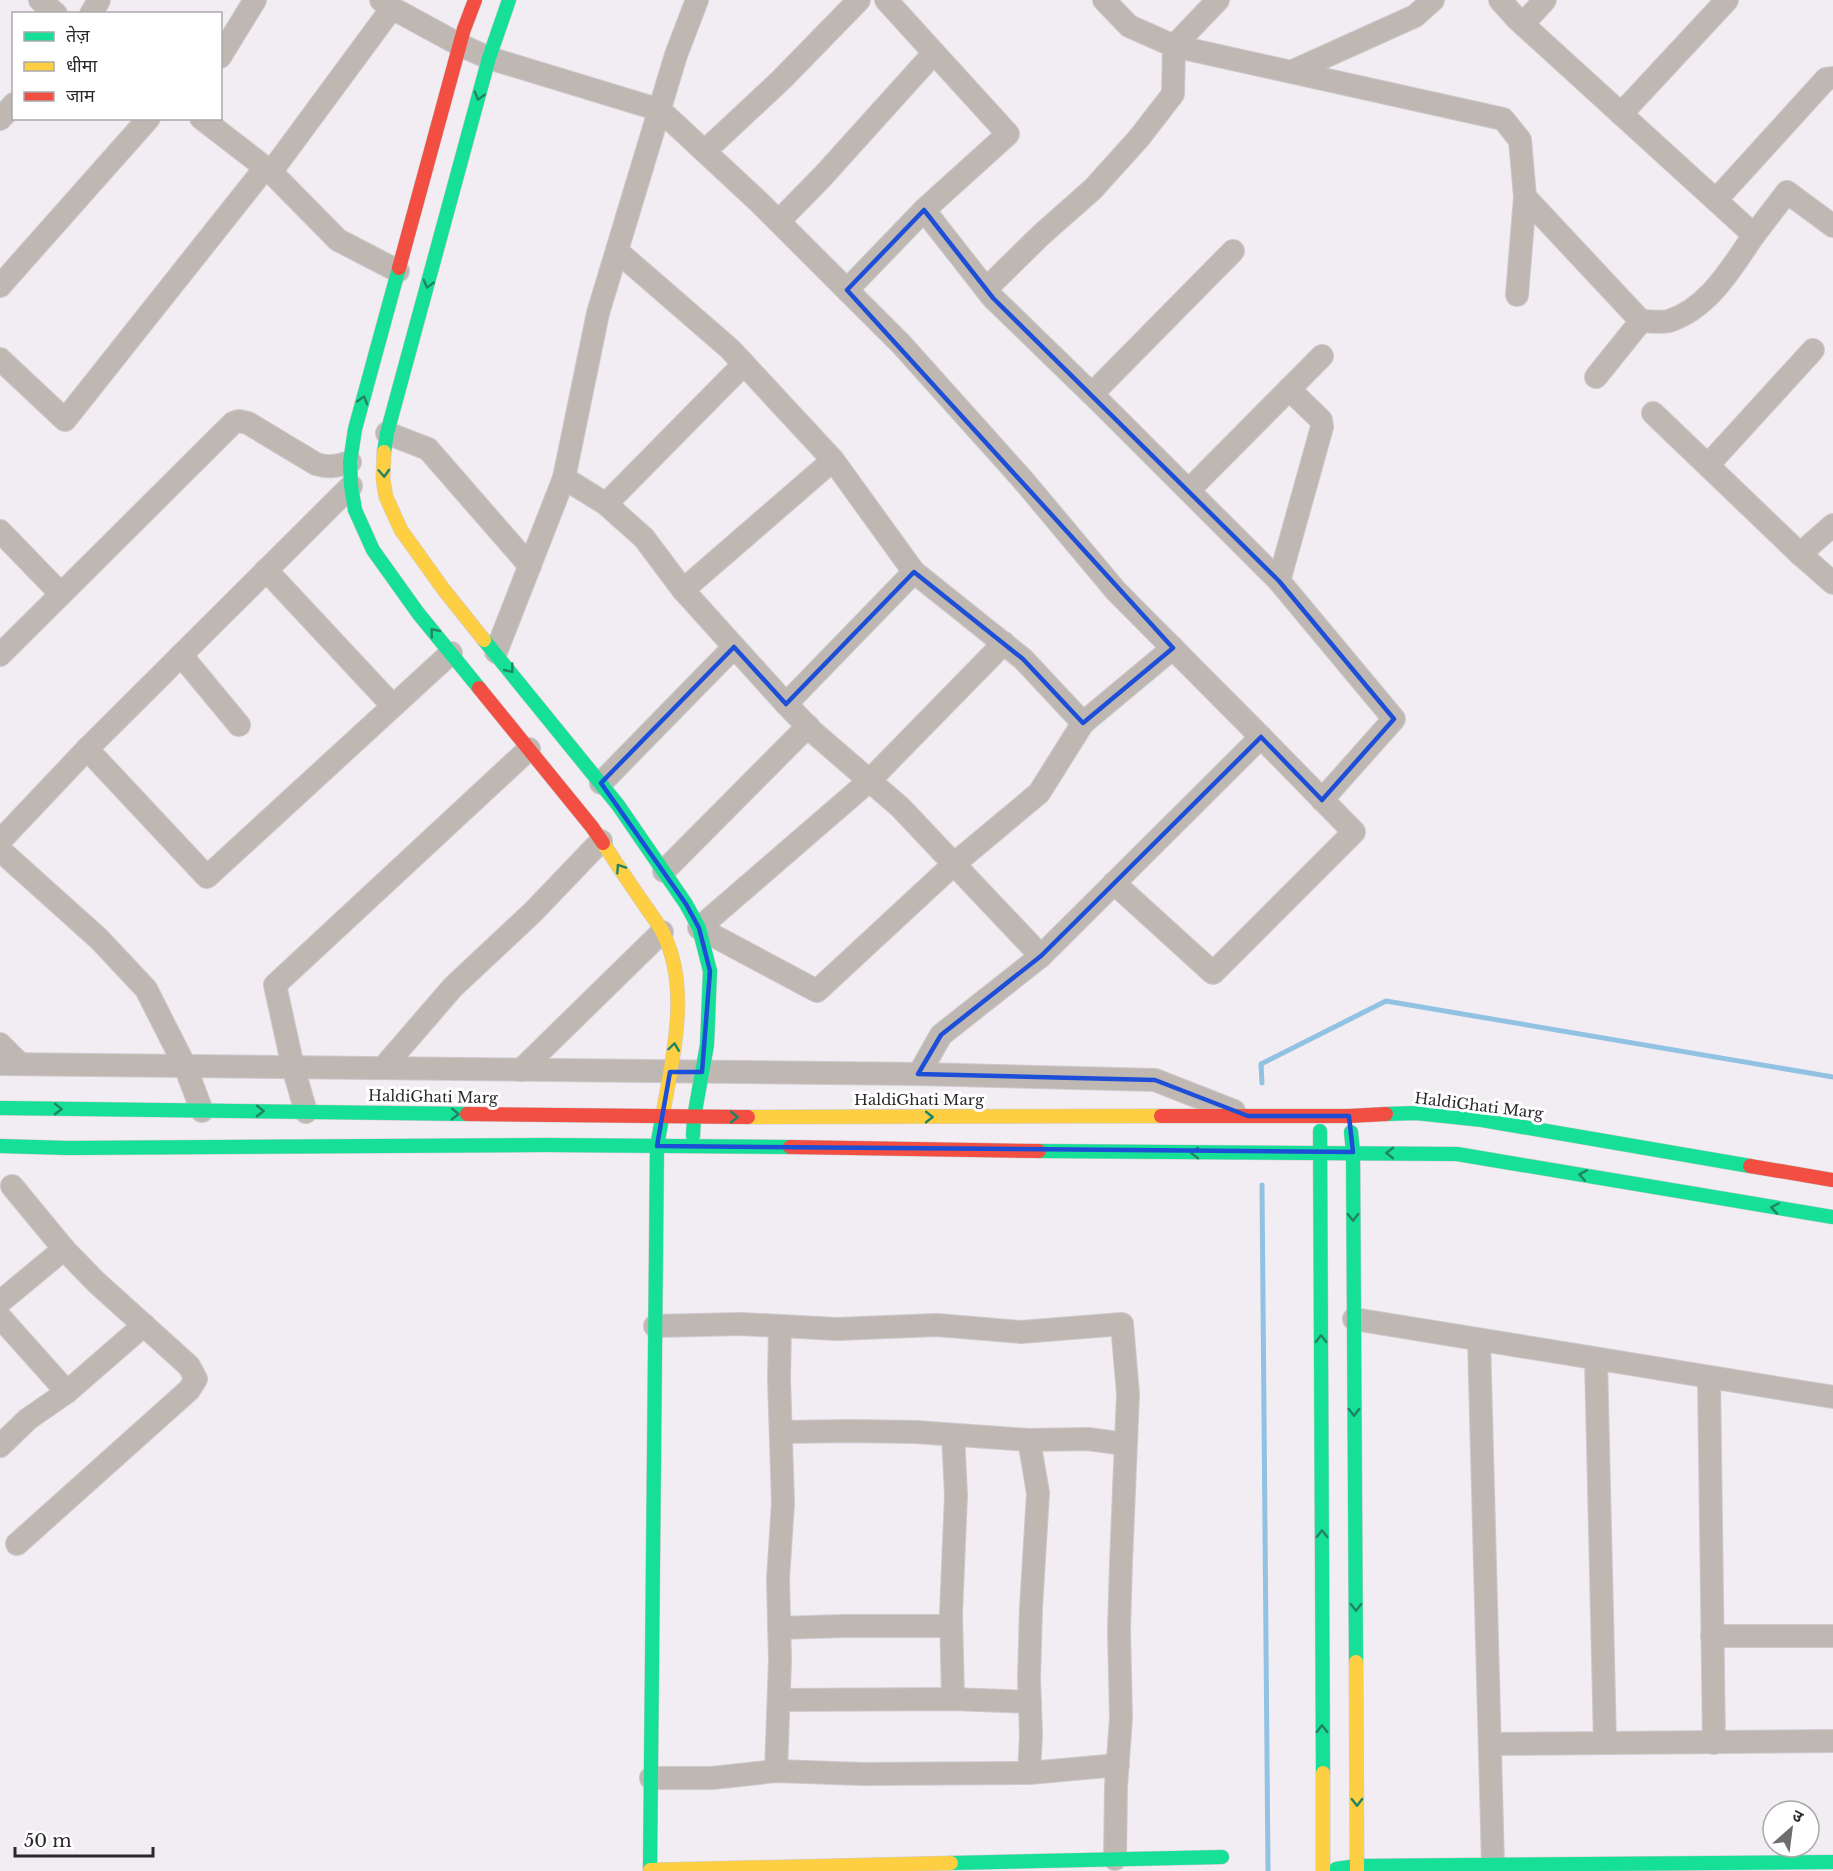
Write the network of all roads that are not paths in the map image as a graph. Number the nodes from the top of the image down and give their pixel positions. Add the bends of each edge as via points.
1 (40, 0) edge
2 (255, 0) edge
3 (475, 0) edge
4 (509, 0) edge
5 (697, 0) edge
6 (860, 0) edge
7 (886, 0) edge
8 (1104, 0) edge
9 (1218, 0) edge
10 (1433, 0) edge
11 (1500, 0) edge
12 (1545, 0) edge
13 (1727, 0) edge
14 (386, 4) edge
15 (54, 12) edge
16 (1523, 24) junction
17 (460, 45) junction
18 (1174, 46) junction
19 (934, 52) junction
20 (222, 54) edge
21 (489, 58) junction
22 (1291, 72) junction
23 (1833, 78) edge
24 (12, 106) edge
25 (660, 110) junction
26 (1621, 114) junction
27 (0, 119) edge
28 (146, 120) edge
29 (204, 120) edge
30 (705, 151) junction
31 (268, 170) junction
32 (1525, 197) junction
33 (1716, 200) junction
34 (924, 210) junction
35 (778, 221) junction
36 (1833, 226) edge
37 (1754, 235) junction
38 (617, 251) junction
39 (1233, 251) dead end
40 (398, 271) junction
41 (0, 286) edge
42 (986, 289) junction
43 (847, 290) junction
44 (1517, 295) dead end
45 (1641, 321) junction
46 (1813, 350) dead end
47 (1322, 356) dead end
48 (0, 359) edge
49 (744, 364) junction
50 (1596, 377) dead end
51 (1289, 389) junction
52 (1092, 394) junction
53 (1653, 413) dead end
54 (387, 434) junction
55 (833, 460) junction
56 (350, 462) junction
57 (1708, 465) junction
58 (564, 478) junction
59 (351, 486) junction
60 (1189, 490) junction
61 (606, 504) junction
62 (1833, 525) edge
63 (0, 531) edge
64 (1800, 554) junction
65 (530, 566) junction
66 (266, 570) junction
67 (914, 572) junction
68 (1279, 581) junction
69 (1833, 583) edge
70 (683, 590) junction
71 (61, 594) junction
72 (1004, 643) junction
73 (734, 647) junction
74 (1173, 648) junction
75 (496, 652) junction
76 (451, 653) junction
77 (0, 655) edge
78 (181, 655) junction
79 (786, 704) junction
80 (393, 706) junction
81 (1083, 723) junction
82 (239, 725) dead end
83 (808, 726) junction
84 (1261, 737) junction
85 (87, 749) junction
86 (529, 749) junction
87 (869, 781) junction
88 (601, 783) junction
89 (1322, 800) junction
90 (0, 841) edge
91 (602, 841) junction
92 (0, 850) edge
93 (954, 864) junction
94 (664, 871) junction
95 (1114, 883) junction
96 (699, 928) junction
97 (662, 932) junction
98 (1041, 956) junction
99 (0, 1044) edge
100 (10, 1064) edge
101 (185, 1066) junction
102 (923, 1066) junction
103 (293, 1067) junction
104 (383, 1068) junction
105 (521, 1070) junction
106 (669, 1072) junction
107 (702, 1072) junction
108 (0, 1108) edge
109 (202, 1111) junction
110 (306, 1112) junction
111 (1248, 1116) junction
112 (1321, 1116) junction
113 (1349, 1116) junction
114 (661, 1117) junction
115 (694, 1117) junction
116 (0, 1146) edge
117 (657, 1146) junction
118 (692, 1147) junction
119 (1320, 1152) junction
120 (1353, 1152) junction
121 (1833, 1180) edge
122 (12, 1186) dead end
123 (1833, 1217) edge
124 (64, 1249) junction
125 (0, 1302) edge
126 (0, 1317) edge
127 (1354, 1319) junction
128 (144, 1325) junction
129 (656, 1326) junction
130 (780, 1326) junction
131 (1479, 1340) junction
132 (1596, 1359) junction
133 (1709, 1378) junction
134 (67, 1392) junction
135 (1833, 1397) edge
136 (781, 1432) junction
137 (954, 1435) junction
138 (1029, 1440) junction
139 (1125, 1444) junction
140 (0, 1446) edge
141 (18, 1544) dead end
142 (951, 1626) junction
143 (779, 1628) junction
144 (1712, 1636) junction
145 (1833, 1636) edge
146 (779, 1700) junction
147 (953, 1700) junction
148 (1030, 1702) junction
149 (1833, 1742) edge
150 (1605, 1743) junction
151 (1714, 1743) junction
152 (1490, 1744) junction
153 (1118, 1765) junction
154 (776, 1771) junction
155 (1029, 1773) junction
156 (651, 1778) junction
157 (1222, 1857) dead end
158 (1115, 1859) junction
159 (1833, 1862) edge
160 (1493, 1865) junction
161 (1726, 1867) edge
162 (1357, 1869) edge
163 (1323, 1870) edge
164 (650, 1871) edge

1 - 15 street
2 - 20 street
3 - 17 street
4 - 21 street
5 - 25 street
6 - 30 street
7 - 19 street
8 - 18 street via 1129,26
9 - 18 street
10 - 22 street via 1415,16
11 - 16 street
12 - 16 street
13 - 26 street
14 - 17 street
14 - 31 street
16 - 26 street
17 - 21 street
17 - 40 street
18 - 22 street
18 - 42 street via 1173,94 1146,129 1093,189
19 - 34 street via 1008,134
19 - 35 street
21 - 25 street
21 -> 54 street
22 - 32 street via 1503,119 1520,140
23 - 33 street via 1826,79
24 - 27 street
25 - 30 street
25 - 38 street
26 - 33 street
28 - 41 street
29 - 31 street
30 - 35 street
31 - 40 street via 338,240
31 - 48 street via 65,420
32 - 44 street
32 - 45 street
33 - 37 street
34 - 42 street
34 - 43 street
35 - 43 street
36 - 37 street via 1787,192
37 - 45 street via 1721,283 1694,308 1668,321
38 - 49 street
38 - 58 street via 598,313
39 - 52 street
56 -> 40 street via 355,429
42 - 52 street
43 - 74 street via 1023,480 1116,591
45 - 50 street
46 - 57 street
47 - 51 street
49 - 55 street
49 - 61 street
51 - 60 street
51 - 68 street via 1321,420 1322,427
52 - 60 street
53 - 57 street
54 - 65 street via 428,449
54 -> 75 street via 383,479 397,522 444,590
55 - 67 street
55 - 70 street
56 - 59 street
56 - 71 street via 332,467 316,464 248,423 232,423
57 - 64 street
58 - 61 street
58 - 65 street
59 - 66 street
76 -> 59 street via 373,550 355,510
60 - 68 street
61 - 70 street via 644,538
62 - 64 street
63 - 71 street
64 - 69 street
65 - 75 street
66 - 78 street
66 - 80 street
67 - 72 street
67 - 79 street
68 - 89 street via 1394,719
70 - 73 street
71 - 77 street
72 - 81 street
72 - 87 street
73 - 79 street
73 - 88 street
74 - 81 street
74 - 84 street
75 -> 88 street
76 - 80 street
76 - 86 street
78 - 82 street
78 - 85 street
79 - 83 street
80 - 85 street via 207,877
81 - 93 street via 1039,793
83 - 87 street
83 - 94 street
84 - 89 street
84 - 95 street
85 - 90 street
86 - 91 street
86 - 103 street via 275,985
87 - 93 street via 900,807
87 - 96 street
88 - 94 street
89 - 95 street via 1354,832 1213,972
97 -> 91 street
91 - 104 street via 453,987
92 - 101 street via 99,939 146,989
93 - 96 street via 817,991
93 - 98 street
94 - 96 street
95 - 98 street
96 - 107 street via 710,971
97 - 105 street
106 -> 97 street via 675,1044 678,978
98 - 102 street via 940,1035
99 - 100 street
100 - 101 street
101 - 103 street
101 - 109 street
102 - 107 street
102 - 111 street via 1155,1080
103 - 104 street
103 - 110 street
104 - 105 street
105 - 106 street
106 - 107 street
106 - 114 street
107 - 115 street
108 -> 109 street, HaldiGhati Marg
109 -> 110 street, HaldiGhati Marg
110 -> 114 street, HaldiGhati Marg
111 - 112 street, HaldiGhati Marg
115 -> 111 street, HaldiGhati Marg
112 - 113 street, HaldiGhati Marg
112 - 119 street
113 - 120 street
113 - 121 street, HaldiGhati Marg via 1416,1113 1482,1120
114 - 115 street, HaldiGhati Marg
114 - 117 street
115 - 118 street
116 - 117 street
117 - 118 street
117 - 129 street
119 -> 118 street via 1161,1154
119 - 120 street
163 -> 119 street
123 -> 120 street via 1457,1154
120 -> 127 street
122 - 124 street
124 - 125 street
124 - 128 street
126 - 134 street
127 - 131 street
127 -> 162 street
128 - 134 street
128 - 141 street via 189,1366 196,1379 189,1390
129 - 130 street
129 - 156 street
130 - 136 street
130 - 139 street via 837,1329 937,1325 1021,1332 1122,1324 1128,1394
131 - 132 street
131 - 152 street
132 - 133 street
132 - 150 street
133 - 135 street
133 - 144 street
134 - 140 street via 28,1419
136 - 137 street
136 - 143 street
137 - 138 street
137 - 142 street
138 - 139 street via 1088,1439
138 - 148 street via 1038,1493
139 - 153 street
142 - 143 street
142 - 147 street
143 - 146 street
144 - 145 street
144 - 151 street
146 - 147 street
146 - 154 street
147 - 148 street
148 - 155 street
149 - 151 street
150 - 151 street
150 - 152 street
152 - 160 street
153 - 155 street
153 - 158 street
154 - 155 street
154 - 156 street via 712,1778
156 - 164 street
157 - 158 street
158 - 164 street
159 - 161 street
160 - 161 street
160 - 162 street
162 - 163 street

